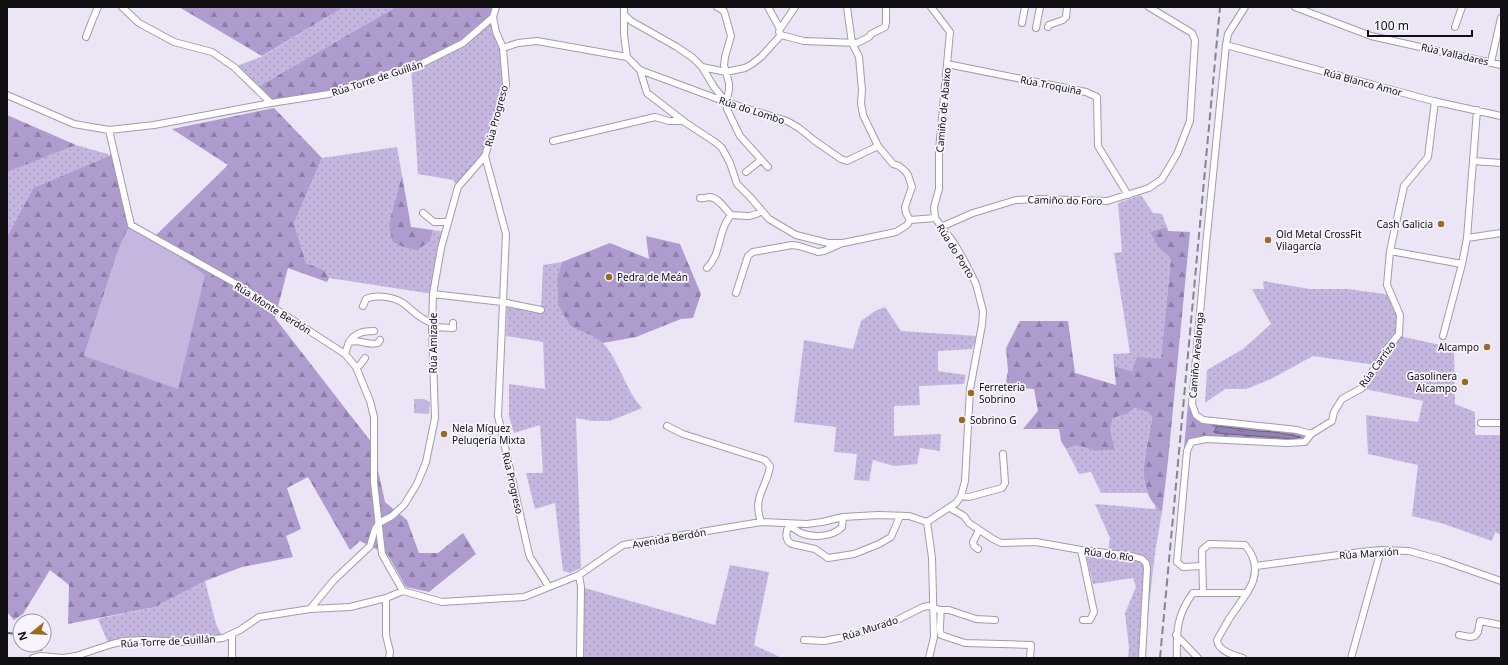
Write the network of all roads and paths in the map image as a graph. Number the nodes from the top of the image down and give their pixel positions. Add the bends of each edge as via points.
1 (98, 7) edge
2 (122, 7) edge
3 (496, 7) edge
4 (717, 7) edge
5 (768, 7) edge
6 (795, 7) edge
7 (847, 7) edge
8 (886, 7) edge
9 (931, 7) edge
10 (1025, 7) edge
11 (1040, 7) edge
12 (1067, 7) edge
13 (1149, 7) edge
14 (1245, 7) edge
15 (1295, 7) edge
16 (1462, 7) edge
17 (624, 10) edge
18 (493, 17) junction
19 (1501, 18) edge
20 (1022, 23) dead end
21 (1048, 27) dead end
22 (1455, 27) dead end
23 (1036, 28) dead end
24 (781, 32) junction
25 (86, 37) dead end
26 (852, 43) junction
27 (1226, 45) junction
28 (503, 48) junction
29 (627, 57) junction
30 (1491, 62) junction
31 (948, 64) junction
32 (1501, 65) edge
33 (702, 67) junction
34 (640, 70) junction
35 (726, 72) junction
36 (7, 96) edge
37 (1435, 101) junction
38 (726, 102) junction
39 (271, 103) junction
40 (1476, 110) junction
41 (1501, 116) edge
42 (683, 121) junction
43 (108, 130) junction
44 (552, 141) dead end
45 (878, 146) junction
46 (485, 156) junction
47 (761, 160) junction
48 (1474, 161) junction
49 (1501, 163) edge
50 (768, 167) dead end
51 (746, 172) dead end
52 (1128, 194) junction
53 (700, 198) dead end
54 (762, 211) junction
55 (423, 213) dead end
56 (731, 215) junction
57 (935, 218) junction
58 (910, 220) junction
59 (448, 222) junction
60 (941, 227) junction
61 (1501, 233) edge
62 (796, 235) junction
63 (1467, 238) junction
64 (843, 243) junction
65 (799, 246) junction
66 (1390, 251) junction
67 (1462, 264) junction
68 (707, 268) dead end
69 (434, 294) junction
70 (736, 294) dead end
71 (502, 302) junction
72 (363, 306) dead end
73 (541, 310) dead end
74 (453, 323) dead end
75 (432, 325) junction
76 (374, 331) dead end
77 (1443, 336) dead end
78 (380, 340) dead end
79 (349, 342) junction
80 (344, 354) junction
81 (365, 358) dead end
82 (356, 367) junction
83 (1481, 423) dead end
84 (1501, 423) edge
85 (667, 426) dead end
86 (1311, 434) junction
87 (1003, 454) dead end
88 (961, 496) junction
89 (950, 508) junction
90 (900, 516) junction
91 (843, 517) junction
92 (761, 522) junction
93 (927, 522) junction
94 (379, 523) junction
95 (789, 525) junction
96 (979, 530) junction
97 (978, 549) dead end
98 (1081, 550) junction
99 (1381, 550) junction
100 (1202, 566) junction
101 (1256, 566) junction
102 (579, 575) junction
103 (1501, 581) edge
104 (549, 587) junction
105 (403, 591) junction
106 (1203, 592) junction
107 (1247, 593) junction
108 (386, 598) junction
109 (933, 606) junction
110 (310, 609) junction
111 (940, 610) junction
112 (995, 620) dead end
113 (1083, 620) dead end
114 (1501, 625) edge
115 (232, 634) junction
116 (1459, 634) dead end
117 (1176, 635) junction
118 (804, 640) dead end
119 (34, 658) edge
120 (232, 658) edge
121 (389, 658) edge
122 (580, 658) edge
123 (929, 658) edge
124 (1030, 658) edge
125 (1142, 658) edge
126 (1177, 658) edge
127 (1198, 658) edge
128 (1243, 658) edge
129 (1351, 658) edge

1 - 25 street
2 - 39 street via 139,23 174,42 212,52 234,67
3 - 18 street
4 - 35 street via 724,12 731,36 725,57
5 - 24 street
6 - 24 street
7 - 26 street
8 - 26 street via 885,27 871,34 869,38
9 - 31 street, Camiño de Abaixo via 950,32
10 - 20 street
11 - 23 street
12 - 21 street via 1066,17
13 - 52 street, Camiño do Foro via 1192,33 1195,40 1190,121 1178,151 1162,179 1149,188
14 - 27 street, Camiño Arealonga via 1228,34
15 - 30 street, Rúa Valladares via 1371,36
16 - 22 street
17 - 29 street
17 - 33 street via 631,21 678,47
18 - 28 street, Rúa Progreso
18 - 39 street, Rúa Torre de Guillán via 463,44 419,65 329,94
19 - 30 street
24 - 26 street via 804,41
24 - 35 street via 752,64
26 - 45 street via 859,57 863,115
27 - 37 street, Rúa Blanco Amor
27 - 86 street, Camiño Arealonga via 1192,404 1196,415 1203,420 1297,430
28 - 29 street via 537,41
28 - 46 street, Rúa Progreso via 506,85
29 - 34 street
30 - 32 street, Rúa Valladares
31 - 52 street, Rúa Troquiña via 1086,92 1097,97 1098,146
31 - 57 street, Camiño de Abaixo
33 - 35 street
33 - 38 street
34 - 38 street, Rúa do Lombo
34 - 42 street via 647,93
35 - 38 street via 729,90
36 - 43 street, Rúa Torre de Guillán via 74,124
37 - 40 street, Rúa Blanco Amor
37 - 66 street, Rúa Carrizo via 1428,157 1404,186
38 - 45 street, Rúa do Lombo via 787,121 841,159 847,160
38 - 47 street via 730,119 740,136
39 - 43 street, Rúa Torre de Guillán via 154,125
40 - 41 street, Rúa Blanco Amor
40 - 48 street
42 - 44 street via 668,121 655,117
42 - 54 street via 722,148 737,184
43 - 80 street, Rúa Monte Berdón via 130,225 240,286
45 - 58 street via 893,164 905,170 908,175 912,188 905,207
46 - 59 street, Rúa Amizade via 458,187
46 - 71 street, Rúa Progreso via 506,234
47 - 50 street
47 - 51 street
48 - 49 street
48 - 63 street
52 - 60 street, Camiño do Foro via 1107,201 1016,200 978,211
53 - 56 street via 716,199
54 - 56 street via 752,216
54 - 62 street via 769,219
55 - 59 street via 434,222
56 - 68 street via 720,235 714,259
57 - 58 street
57 - 60 street, Rúa do Porto
58 - 64 street via 896,232
59 - 69 street, Rúa Amizade
60 - 88 street, Rúa do Porto via 954,243 976,284 983,311 970,389 965,481
61 - 63 street
62 - 64 street via 828,243
62 - 65 street
63 - 67 street
64 - 65 street via 818,252
65 - 70 street via 759,250 748,256
66 - 67 street
66 - 86 street, Rúa Carrizo via 1387,285 1400,315 1399,334 1362,388 1342,399 1332,421
67 - 77 street
69 - 71 street
69 - 75 street, Rúa Amizade
71 - 73 street
71 - 104 street, Rúa Progreso via 498,416 530,557
72 - 75 street via 366,299 375,296 402,303
74 - 75 street via 453,328
75 - 94 street, Rúa Amizade via 435,418 426,462 417,484 404,505
76 - 79 street via 359,333
78 - 79 street via 376,344
79 - 80 street
80 - 82 street, Rúa Monte Berdón
81 - 82 street
82 - 94 street, Rúa Monte Berdón via 374,417 374,482
83 - 84 street
85 - 92 street via 683,434 765,460 770,466 758,500
86 - 100 street via 1305,442 1206,439 1191,442 1186,451 1177,562 1183,567
87 - 88 street via 1005,483 1002,488 968,497
88 - 89 street
89 - 93 street
89 - 96 street, Rúa do Río via 964,516
90 - 91 street, Avenida Berdón
90 - 93 street, Avenida Berdón
90 - 95 street via 891,537 854,554 836,558 828,558 815,549 789,543 786,537
91 - 95 street, Avenida Berdón
91 - 95 street via 842,528 839,531 819,536 807,534
92 - 95 street, Avenida Berdón
92 - 102 street, Avenida Berdón via 624,545
93 - 109 street via 932,558
94 - 105 street via 382,554
94 - 110 street via 370,546 334,580
96 - 97 street via 973,542
96 - 98 street, Rúa do Río via 1001,543 1036,542
98 - 113 street via 1094,612 1090,620
98 - 125 street, Rúa do Río via 1132,556 1146,563
99 - 101 street, Rúa Marxión
99 - 103 street, Rúa Marxión via 1408,551
99 - 129 street
100 - 101 street via 1202,550 1209,544 1245,545 1251,552
100 - 106 street
101 - 107 street
102 - 104 street, Avenida Berdón
102 - 122 street
104 - 105 street, Avenida Berdón via 524,597 442,602
105 - 108 street, Rúa Torre de Guillán
106 - 107 street
106 - 117 street via 1193,593 1187,601
107 - 128 street via 1217,640 1219,647
108 - 110 street, Rúa Torre de Guillán via 350,607
108 - 121 street
109 - 111 street
109 - 118 street, Rúa Murado via 923,607 897,620 845,637 824,641
109 - 123 street via 934,637
110 - 115 street, Rúa Torre de Guillán via 260,617
111 - 112 street via 949,610 976,619
111 - 124 street via 941,635 965,643 1031,645
114 - 116 street via 1480,620 1475,636
115 - 119 street, Rúa Torre de Guillán via 223,638 187,642 125,641 76,656
115 - 120 street
117 - 126 street
117 - 127 street

